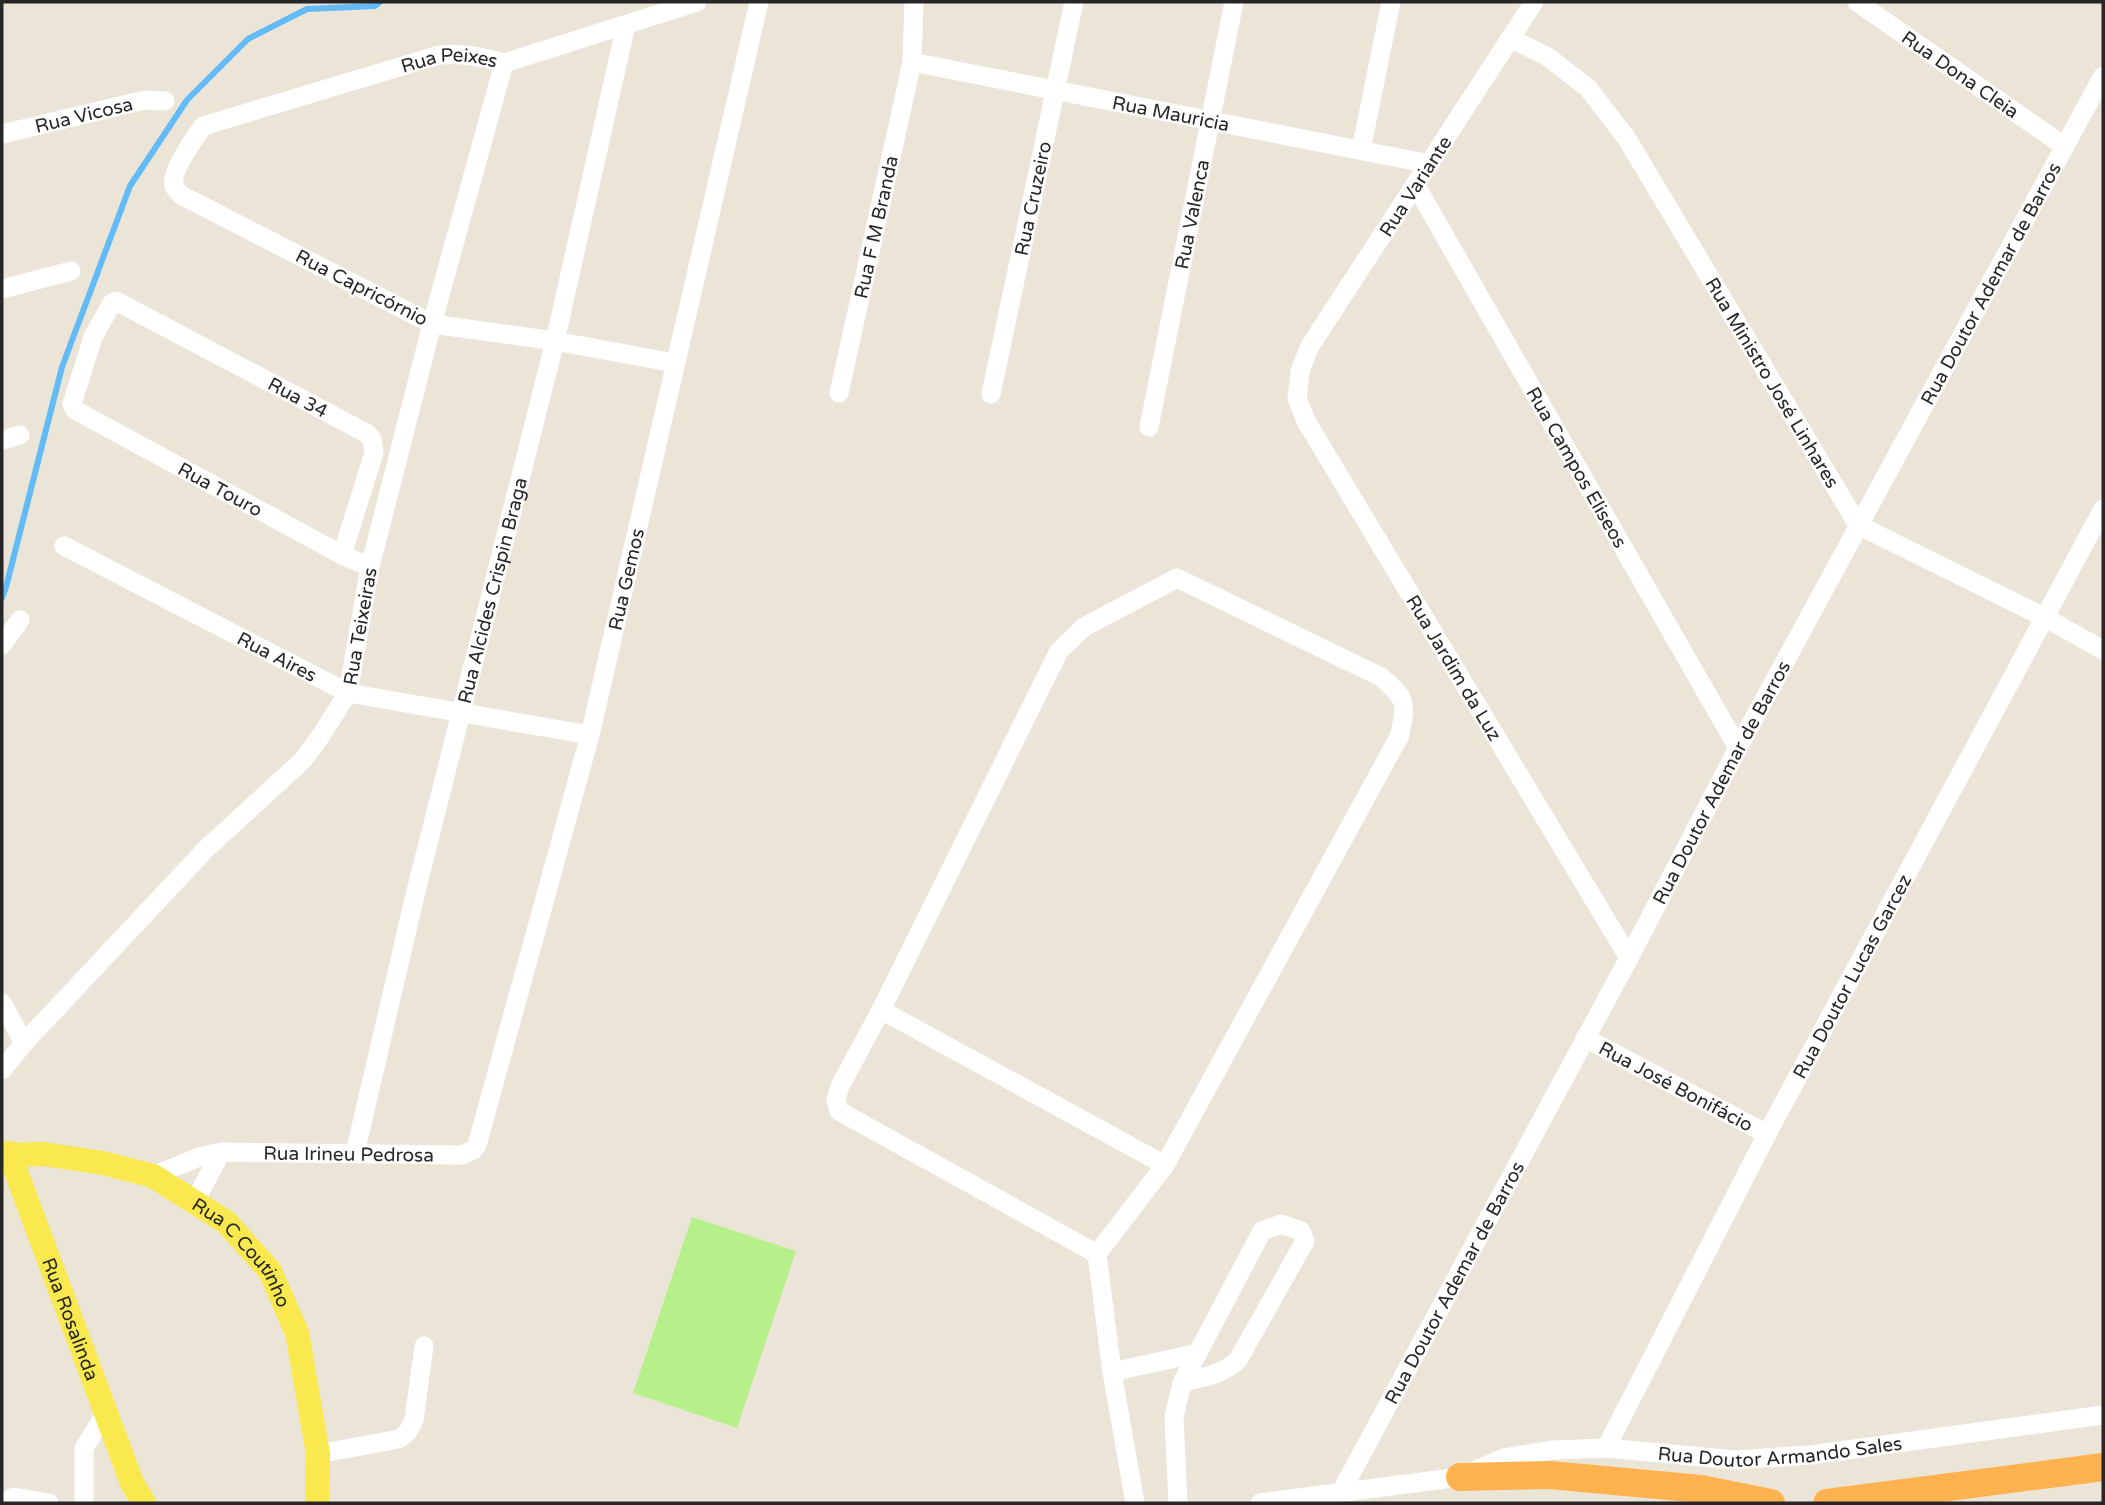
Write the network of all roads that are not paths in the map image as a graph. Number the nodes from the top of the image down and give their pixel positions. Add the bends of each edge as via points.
1 (697, 2) edge
2 (759, 2) edge
3 (914, 2) edge
4 (1074, 2) edge
5 (1234, 2) edge
6 (1391, 2) edge
7 (1534, 2) edge
8 (1857, 2) edge
9 (626, 25) junction
10 (1510, 38) junction
11 (912, 62) junction
12 (504, 63) junction
13 (2103, 76) edge
14 (1055, 91) junction
15 (165, 101) dead end
16 (1211, 121) junction
17 (203, 126) joint
18 (2, 134) edge
19 (2064, 146) junction
20 (1361, 150) junction
21 (1430, 164) junction
22 (1416, 186) junction
23 (71, 271) dead end
24 (2, 289) edge
25 (114, 302) joint
26 (432, 324) junction
27 (555, 341) junction
28 (675, 363) junction
29 (1300, 371) joint
30 (839, 393) dead end
31 (991, 394) dead end
32 (1149, 427) dead end
33 (2103, 509) edge
34 (1858, 525) junction
35 (64, 546) dead end
36 (342, 555) junction
37 (370, 567) junction
38 (2044, 617) junction
39 (20, 620) dead end
40 (2, 645) edge
41 (2103, 650) edge
42 (348, 693) junction
43 (461, 714) junction
44 (590, 735) junction
45 (1738, 748) junction
46 (1629, 958) junction
47 (2, 1003) edge
48 (881, 1010) junction
49 (1585, 1038) junction
50 (24, 1042) junction
51 (2, 1070) edge
52 (1767, 1134) junction
53 (473, 1150) joint
54 (221, 1152) junction
55 (355, 1153) junction
56 (5, 1154) edge
57 (1165, 1165) junction
58 (153, 1176) junction
59 (194, 1203) junction
60 (1097, 1254) junction
61 (424, 1346) dead end
62 (1198, 1353) junction
63 (1112, 1372) junction
64 (1182, 1383) junction
65 (106, 1413) junction
66 (2103, 1415) edge
67 (1606, 1448) junction
68 (318, 1454) junction
69 (2103, 1467) edge
70 (1460, 1477) junction
71 (1341, 1492) junction
72 (136, 1496) edge
73 (2, 1503) edge
74 (49, 1503) edge
75 (84, 1503) edge
76 (317, 1503) edge
77 (1135, 1503) edge
78 (1178, 1503) edge
79 (1260, 1503) edge
80 (1770, 1503) edge
81 (1827, 1503) edge

1 - 9 street, Rua Peixes
2 - 28 street, Rua Gemos
3 - 11 street, Rua F M Branda
4 - 14 street, Rua Cruzeiro
5 - 16 street, Rua Valenca
6 - 20 street
7 - 10 street, Rua Variante
8 - 19 street, Rua Dona Cleia
9 - 12 street, Rua Peixes
9 - 27 street, Rua Alcides Crispin Braga
10 - 21 street, Rua Variante
10 - 34 street, Rua Ministro José Linhares via 1548,57 1588,88 1627,139
11 - 14 street, Rua Mauricia
11 - 30 street, Rua F M Branda
12 - 17 street, Rua Peixes via 476,55 439,54
12 - 26 street, Rua Teixeiras
13 - 19 street, Rua Doutor Ademar de Barros
14 - 16 street, Rua Mauricia
14 - 31 street, Rua Cruzeiro
15 - 18 street, Rua Vicosa via 136,102
16 - 20 street, Rua Mauricia
16 - 32 street, Rua Valenca
17 - 26 street, Rua Capricórnio via 174,177 174,187 181,195
19 - 34 street, Rua Doutor Ademar de Barros
20 - 21 street, Rua Mauricia
21 - 22 street, Rua Variante
22 - 29 street, Rua Variante via 1310,346
22 - 45 street, Rua Campos Eliseos
23 - 24 street
25 - 36 street, Rua 34 via 372,439 374,453
25 - 36 street, Rua Touro via 93,337 72,407
26 - 27 street, Rua Capricórnio
26 - 37 street, Rua Teixeiras
27 - 28 street, Rua Capricórnio
27 - 43 street, Rua Alcides Crispin Braga
28 - 44 street, Rua Gemos
29 - 46 street, Rua Jardim da Luz via 1297,398 1306,421
33 - 38 street, Rua Doutor Lucas Garcez
34 - 38 street
34 - 45 street, Rua Doutor Ademar de Barros
35 - 42 street, Rua Aires
36 - 37 street, Rua Touro
37 - 42 street, Rua Teixeiras
38 - 41 street
38 - 52 street, Rua Doutor Lucas Garcez
39 - 40 street
42 - 43 street, Rua Aires
42 - 50 street, Rua Teixeiras via 303,760 206,849
43 - 44 street, Rua Aires
43 - 55 street, Rua Alcides Crispin Braga
44 - 53 street, Rua Gemos
45 - 46 street, Rua Doutor Ademar de Barros
46 - 49 street, Rua Doutor Ademar de Barros
47 - 50 street
48 - 57 street
48 - 57 street via 1059,651 1084,627 1177,578 1381,677 1400,694 1404,711 1400,735
48 - 60 street via 840,1086 839,1111
49 - 52 street, Rua José Bonifácio
49 - 71 street, Rua Doutor Ademar de Barros
50 - 51 street, Rua Teixeiras
52 - 67 street, Rua Doutor Lucas Garcez
53 - 55 street, Rua Irineu Pedrosa via 463,1155
54 - 55 street, Rua Irineu Pedrosa
54 - 58 street, Rua Irineu Pedrosa
54 - 59 street
56 - 58 main road, Rua C Coutinho via 44,1154
56 - 65 main road, Rua Rosalinda
57 - 60 street
58 - 59 main road, Rua C Coutinho
59 - 68 main road, Rua C Coutinho via 226,1222 270,1271 297,1333
60 - 63 street
61 - 68 street via 414,1420 407,1433 399,1439
62 - 63 street
62 - 64 street
62 - 64 street via 1262,1231 1281,1224 1301,1231 1306,1241 1238,1360 1220,1373
63 - 77 street
64 - 78 street via 1174,1418
65 - 72 main road, Rua Rosalinda
65 - 75 street via 84,1448
66 - 67 street, Rua Doutor Armando Sales via 1810,1455 1735,1460
67 - 70 street, Rua Doutor Armando Sales via 1504,1458
68 - 76 main road, Rua C Coutinho
69 - 81 highway
70 - 71 street, Rua Doutor Armando Sales
70 - 80 highway via 1550,1475 1702,1489
71 - 79 street, Rua Doutor Armando Sales
73 - 74 street via 14,1497

